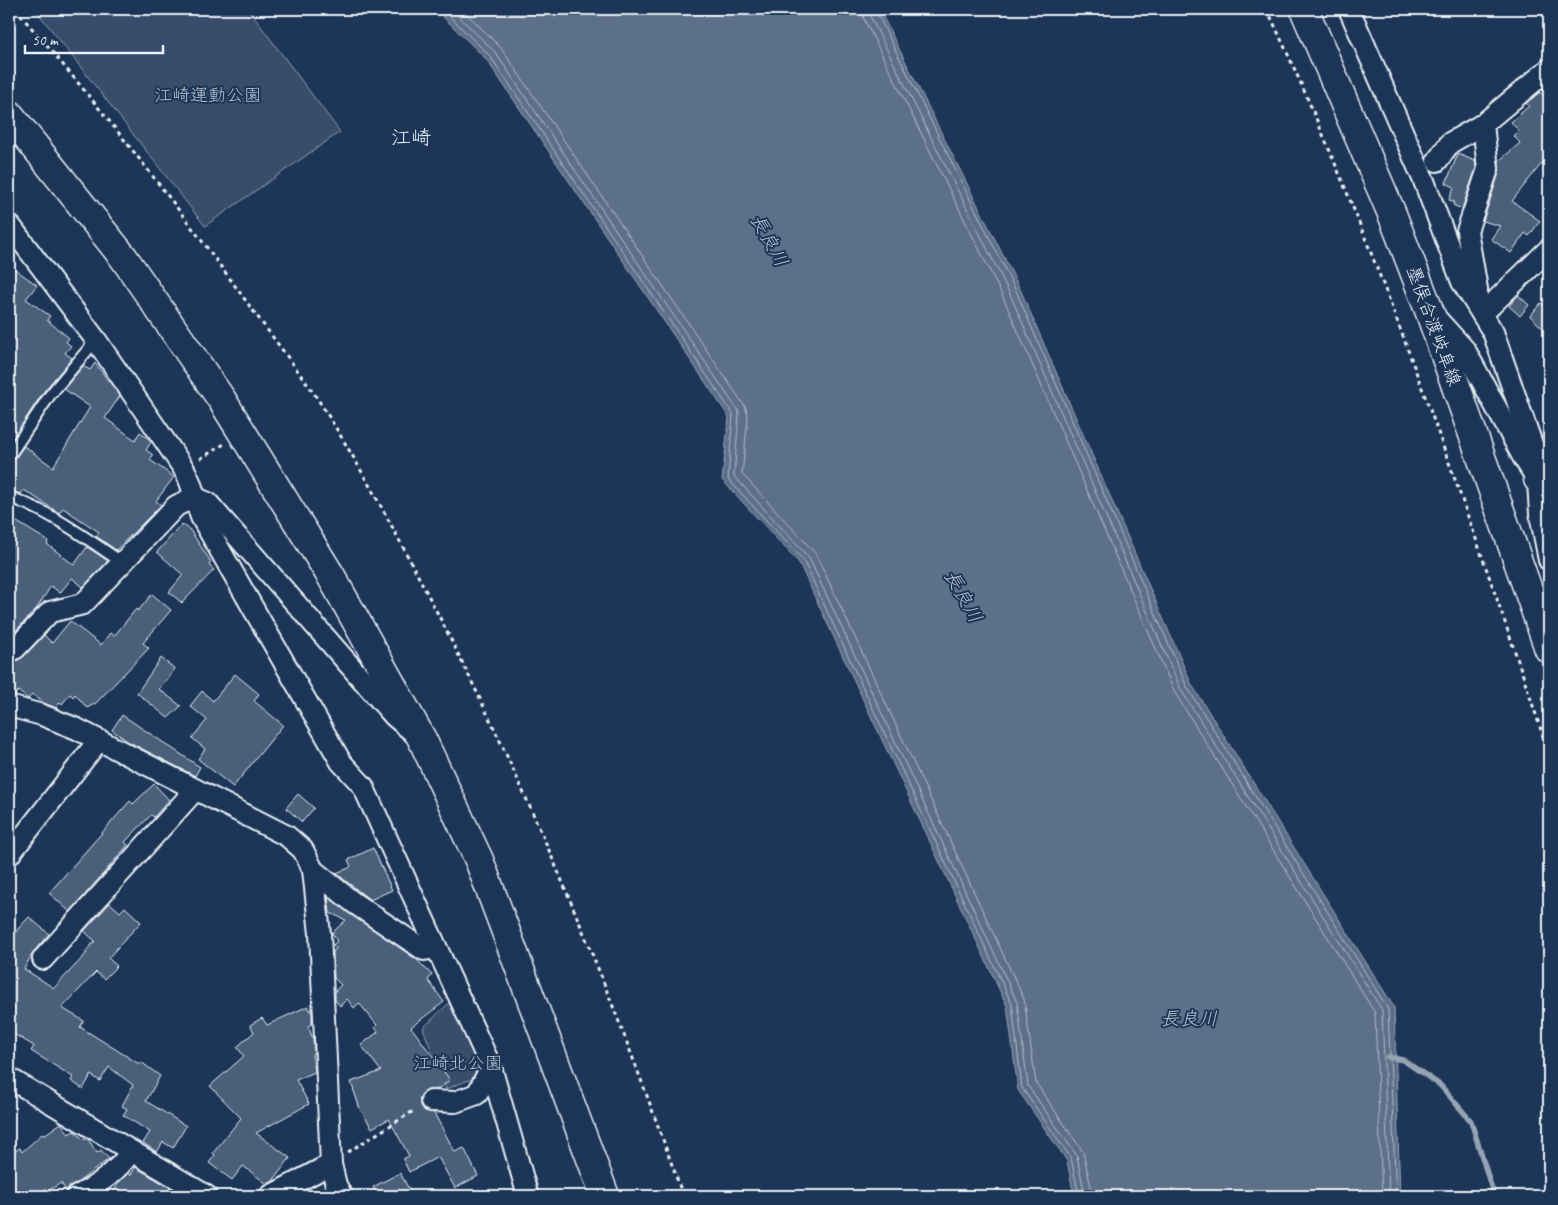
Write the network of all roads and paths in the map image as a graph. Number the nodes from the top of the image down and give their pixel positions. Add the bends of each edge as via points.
1 (15, 9) edge
2 (1267, 9) edge
3 (1304, 9) edge
4 (1349, 9) edge
5 (1549, 69) edge
6 (9, 114) edge
7 (1483, 124) junction
8 (1437, 161) dead end
9 (9, 224) edge
10 (1549, 250) edge
11 (1428, 310) junction
12 (1480, 310) junction
13 (96, 340) junction
14 (242, 432) junction
15 (9, 456) edge
16 (184, 469) junction
17 (1546, 479) edge
18 (9, 497) edge
19 (194, 497) junction
20 (1549, 560) edge
21 (123, 563) junction
22 (1549, 649) edge
23 (9, 652) edge
24 (9, 706) edge
25 (422, 739) junction
26 (100, 740) junction
27 (1549, 755) edge
28 (195, 790) junction
29 (9, 855) edge
30 (314, 870) junction
31 (436, 948) junction
32 (43, 959) dead end
33 (490, 1067) junction
34 (9, 1078) edge
35 (430, 1101) joint
36 (578, 1120) junction
37 (132, 1152) junction
38 (330, 1164) junction
39 (77, 1196) edge
40 (207, 1196) edge
41 (270, 1196) edge
42 (342, 1196) edge
43 (528, 1196) edge
44 (594, 1196) edge
45 (605, 1196) edge
46 (683, 1196) edge

1 - 46 path via 112,124 195,230 318,401 396,532 488,712 581,925 650,1101
2 - 27 path via 1392,303
3 - 11 street, 墨俣合渡岐阜線 via 1392,214
4 - 12 street via 1424,181 1462,282
5 - 7 street
6 - 14 street via 124,258
7 - 8 street via 1450,143
7 - 12 street via 1488,169 1467,231
9 - 13 street
10 - 12 street
11 - 17 street via 1465,350 1523,457
11 - 22 street, 墨俣合渡岐阜線
12 - 17 street via 1493,332
13 - 15 lane via 50,395
13 - 16 street
14 - 16 path
14 - 25 street via 331,576
16 - 19 street via 193,484
17 - 20 street via 1540,514
18 - 21 lane via 59,521
19 - 21 street via 176,506
19 - 25 street via 208,503 394,716
19 - 31 street via 202,517 341,762 363,786
21 - 23 street via 83,604 50,612
24 - 26 street via 42,715
25 - 36 street via 479,860
26 - 28 street
26 - 29 street
28 - 30 street via 287,836 303,850
28 - 32 street
30 - 31 street via 354,903 424,950
30 - 38 street via 320,934
31 - 33 street
33 - 35 street via 477,1094 455,1102
33 - 43 street
34 - 37 street
35 - 38 path
36 - 44 street
36 - 45 street
37 - 39 street via 119,1169
37 - 40 street
38 - 41 street
38 - 42 street

